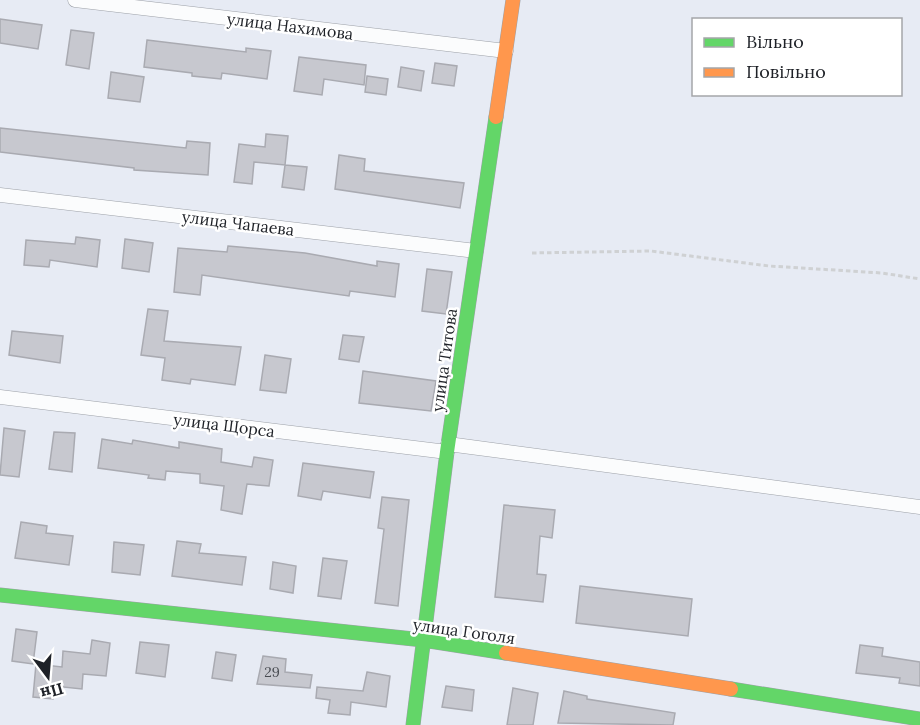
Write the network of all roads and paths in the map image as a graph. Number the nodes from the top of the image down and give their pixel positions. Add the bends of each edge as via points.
1 (75, 0) edge
2 (513, 0) edge
3 (506, 51) junction
4 (0, 195) edge
5 (476, 251) junction
6 (532, 253) dead end
7 (920, 279) edge
8 (0, 397) edge
9 (448, 448) junction
10 (920, 507) edge
11 (0, 595) edge
12 (423, 640) junction
13 (920, 719) edge
14 (413, 725) edge

1 - 3 street, улица Нахимова
2 - 3 street, улица Титова
3 - 5 street, улица Титова
4 - 5 street, улица Чапаева
5 - 9 street, улица Титова
6 - 7 path via 651,251
8 - 9 street, улица Щорса
9 - 10 street, улица Щорса
9 - 12 street, улица Титова
11 - 12 street, улица Гоголя
12 - 13 street, улица Гоголя
12 - 14 street, улица Титова

